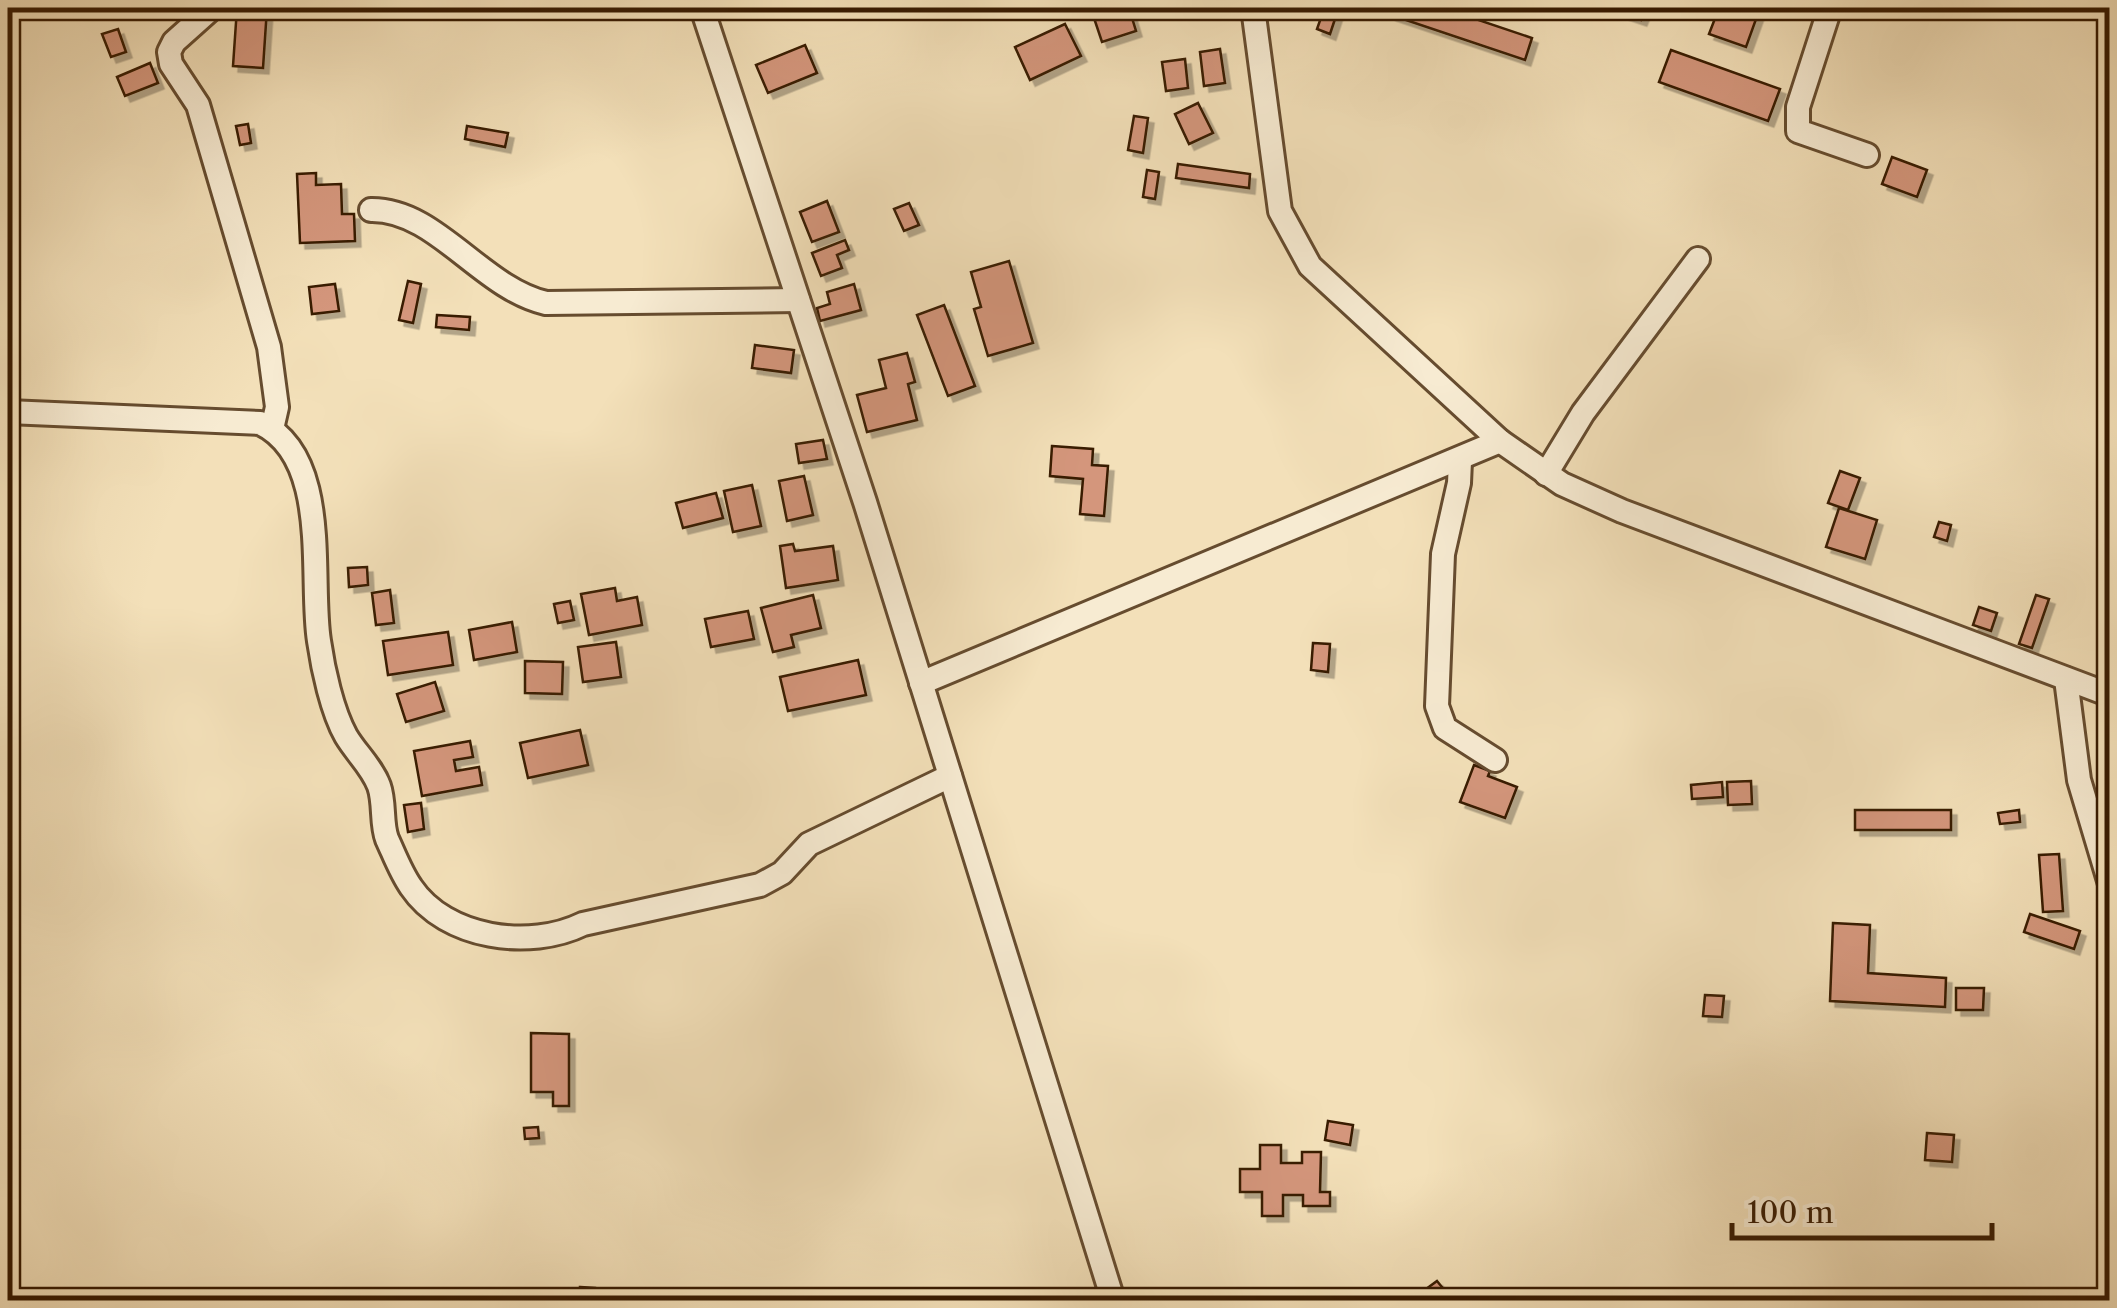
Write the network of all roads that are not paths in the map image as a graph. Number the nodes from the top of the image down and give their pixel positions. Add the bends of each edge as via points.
1 (212, 8) edge
2 (702, 8) edge
3 (1253, 8) edge
4 (1830, 8) edge
5 (1867, 155) dead end
6 (371, 210) dead end
7 (1698, 259) dead end
8 (798, 300) junction
9 (8, 412) edge
10 (272, 429) junction
11 (1500, 441) junction
12 (1460, 461) junction
13 (1546, 474) junction
14 (2066, 679) junction
15 (921, 683) junction
16 (2110, 695) edge
17 (1496, 760) dead end
18 (950, 776) junction
19 (2110, 884) edge
20 (1113, 1300) edge

1 - 10 street via 169,52 198,105 269,348 277,407
2 - 8 street
3 - 11 street via 1280,211 1294,244 1321,277
4 - 5 street via 1798,107 1798,131
6 - 8 street via 416,221 493,280 546,304
7 - 13 street via 1583,412
8 - 15 street
9 - 10 street
10 - 18 street via 298,466 310,510 318,639 346,734 380,789 385,834 412,889 466,928 523,940 556,938 583,924 760,884 782,873 809,844
11 - 12 street
11 - 13 street
12 - 15 street
12 - 17 street via 1443,554 1437,706 1446,728
13 - 14 street via 1668,530
14 - 16 street
14 - 19 street via 2078,780
15 - 18 street
18 - 20 street

